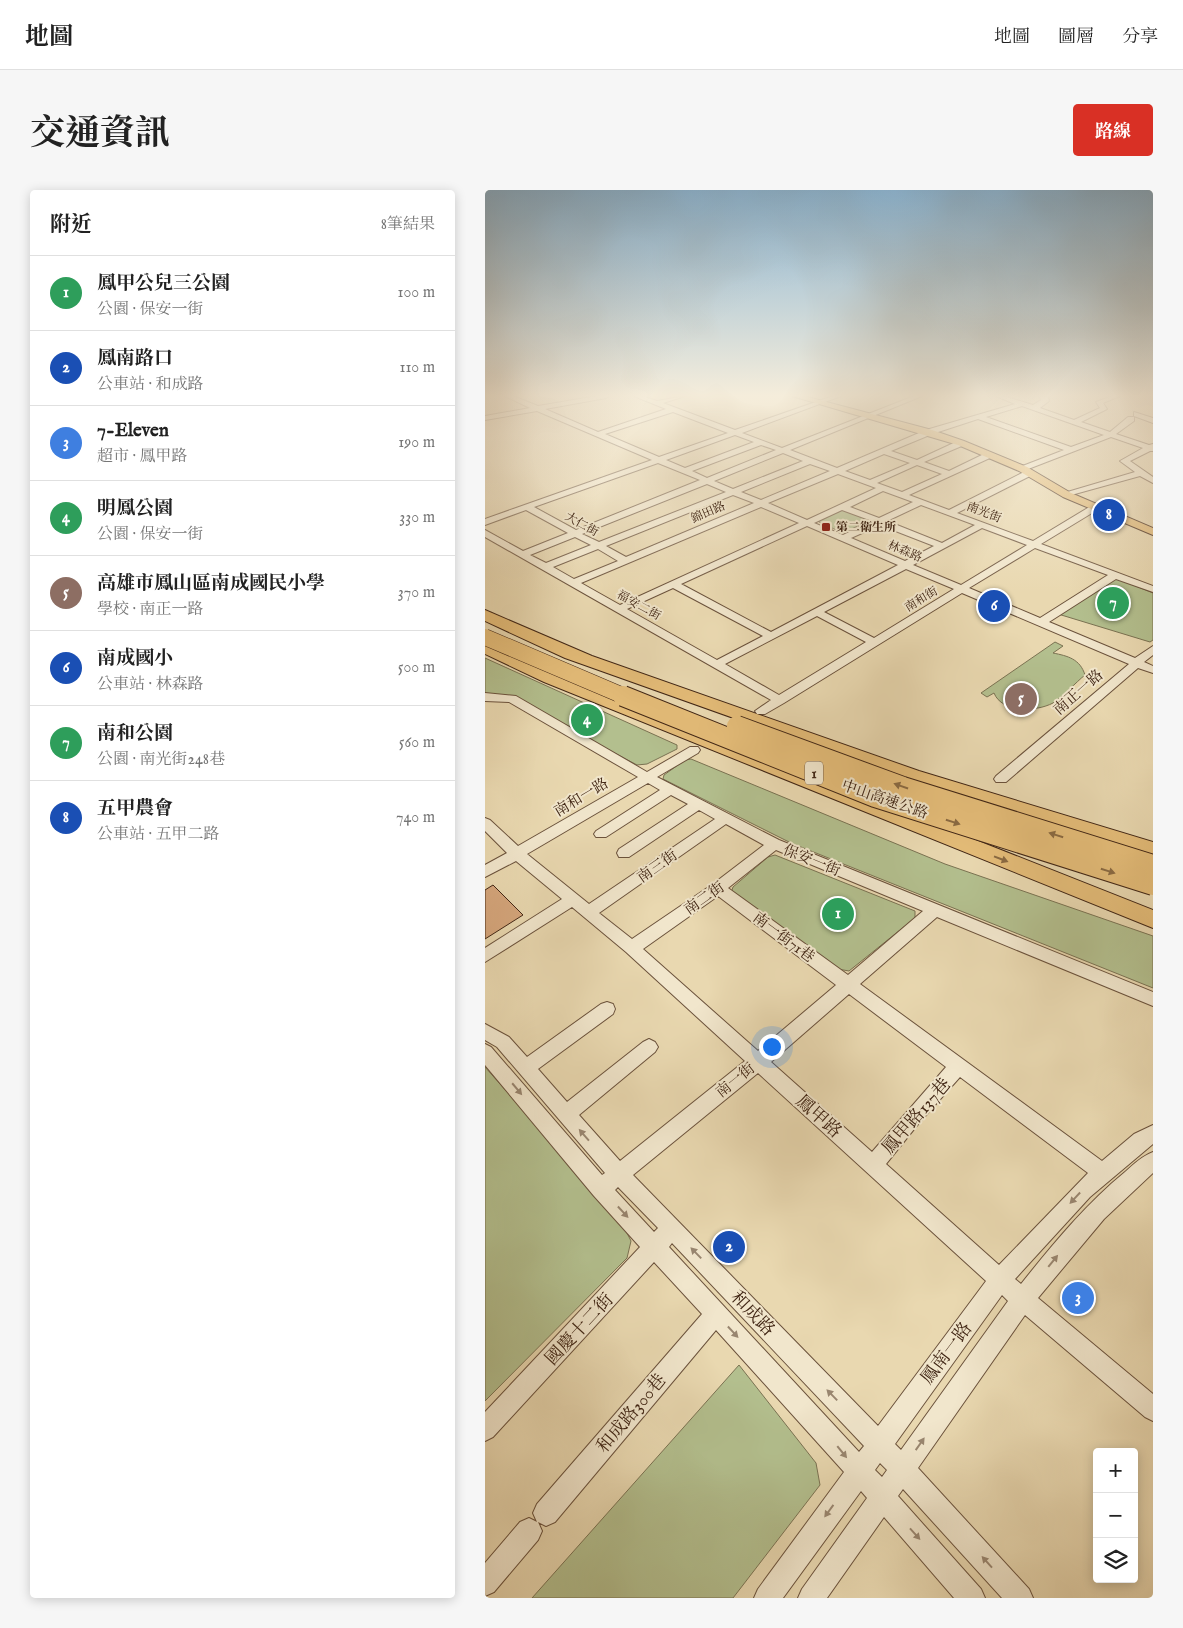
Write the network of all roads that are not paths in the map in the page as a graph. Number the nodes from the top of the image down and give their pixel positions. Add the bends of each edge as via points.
1 (654, 462) edge
2 (663, 462) edge
3 (709, 462) edge
4 (758, 462) edge
5 (806, 462) edge
6 (815, 462) edge
7 (858, 462) edge
8 (917, 462) joint
9 (974, 462) edge
10 (1005, 462) edge
11 (1046, 462) edge
12 (1125, 462) edge
13 (837, 470) junction
14 (685, 471) junction
15 (1026, 471) junction
16 (948, 473) junction
17 (1141, 473) junction
18 (709, 481) junction
19 (1153, 481) edge
20 (870, 483) junction
21 (883, 488) junction
22 (733, 491) junction
23 (902, 495) junction
24 (1067, 496) junction
25 (920, 502) junction
26 (761, 503) junction
27 (527, 507) junction
28 (843, 507) junction
29 (1094, 508) junction
30 (950, 513) junction
31 (880, 521) junction
32 (485, 522) edge
33 (808, 523) junction
34 (982, 525) junction
35 (1153, 532) edge
36 (485, 533) edge
37 (575, 534) junction
38 (844, 538) junction
39 (1035, 545) junction
40 (598, 546) junction
41 (943, 546) junction
42 (523, 554) junction
43 (626, 561) junction
44 (906, 565) junction
45 (545, 567) junction
46 (1115, 575) junction
47 (574, 583) junction
48 (673, 584) junction
49 (962, 589) junction
50 (1153, 589) edge
51 (619, 609) junction
52 (816, 612) junction
53 (485, 615) edge
54 (1041, 622) junction
55 (485, 626) edge
56 (485, 636) edge
57 (771, 636) junction
58 (874, 642) junction
59 (485, 648) edge
60 (1153, 649) edge
61 (571, 654) junction
62 (1137, 663) junction
63 (717, 664) junction
64 (1153, 670) edge
65 (550, 678) junction
66 (485, 697) edge
67 (780, 700) junction
68 (761, 711) dead end
69 (694, 750) dead end
70 (850, 768) junction
71 (818, 775) junction
72 (647, 777) junction
73 (1001, 779) dead end
74 (671, 790) junction
75 (698, 804) junction
76 (725, 818) junction
77 (485, 823) edge
78 (601, 834) dead end
79 (774, 844) junction
80 (1153, 850) edge
81 (624, 853) dead end
82 (517, 854) junction
83 (1153, 865) edge
84 (485, 872) edge
85 (1153, 885) edge
86 (719, 888) junction
87 (571, 900) junction
88 (935, 909) junction
89 (588, 913) junction
90 (1153, 919) edge
91 (632, 948) junction
92 (485, 956) edge
93 (849, 985) junction
94 (1153, 999) edge
95 (607, 1009) dead end
96 (485, 1031) edge
97 (649, 1047) dead end
98 (485, 1052) edge
99 (759, 1061) junction
100 (959, 1066) junction
101 (525, 1068) junction
102 (566, 1114) junction
103 (1153, 1134) edge
104 (1153, 1161) edge
105 (873, 1165) junction
106 (1102, 1172) junction
107 (619, 1174) junction
108 (601, 1188) junction
109 (672, 1228) junction
110 (655, 1248) junction
111 (1000, 1280) junction
112 (1022, 1299) junction
113 (716, 1314) junction
114 (1153, 1409) edge
115 (485, 1430) edge
116 (878, 1443) junction
117 (902, 1470) junction
118 (858, 1471) junction
119 (882, 1498) junction
120 (485, 1583) edge
121 (767, 1598) edge
122 (811, 1598) edge
123 (972, 1598) edge
124 (1020, 1598) edge

1 - 27 street
2 - 14 street, 林森路
3 - 14 street
4 - 18 street
5 - 22 street
6 - 13 street, 南光街
7 - 13 street, 錦田路
8 - 16 street
8 - 20 street
9 - 16 street
10 - 15 main road
11 - 15 street
12 - 17 street
13 - 20 street, 南光街
13 - 26 street, 錦田路
14 - 18 street, 林森路
15 - 24 main road
15 - 30 street
16 - 23 street
17 - 19 street
17 - 24 street
18 - 22 street, 林森路
18 - 37 street
20 - 21 street, 南光街
21 - 23 street, 南光街
21 - 28 street
22 - 26 street, 林森路
22 - 40 street
23 - 25 street, 南光街
24 - 29 main road
25 - 30 street, 南光街
25 - 31 street
26 - 33 street, 林森路
26 - 43 street, 錦田路
27 - 32 street
27 - 37 street, 大仁街
28 - 31 street
28 - 33 street
29 - 35 main road
29 - 39 street, 南和街
30 - 34 street, 南光街
31 - 38 street
31 - 41 street
33 - 38 street, 林森路
33 - 48 street
34 - 39 street, 南光街
34 - 41 street
36 - 42 street, 福安二街
37 - 40 street, 大仁街
37 - 42 street
38 - 44 street, 林森路
39 - 46 street, 南光街
39 - 49 street, 南和街
40 - 43 street, 大仁街
40 - 45 street
41 - 44 street
42 - 45 street, 福安二街
43 - 47 street, 錦田路
44 - 49 street, 林森路
44 - 52 street
45 - 47 street, 福安二街
46 - 50 street, 南光街
46 - 54 street
47 - 51 street, 福安二街
48 - 51 street
48 - 57 street
49 - 54 street, 林森路
49 - 58 street, 南和街
51 - 63 street, 福安二街
52 - 57 street
52 - 58 street
53 - 61 highway
54 - 62 street, 林森路
55 - 70 highway, 中山高速公路 / 1, bridge via 566,662
56 - 71 highway, 中山高速公路 / 1, bridge via 558,670
57 - 63 street
58 - 67 street, 南和街
59 - 65 highway
60 - 62 street, 南正一路
61 - 70 highway via 762,728
61 - 80 highway via 911,775
62 - 64 street, 林森路
62 - 73 street, 南正一路
63 - 67 street, 福安二街
65 - 71 highway via 771,762
65 -> 90 highway
66 - 72 street, 保安一街 via 512,699
67 - 68 street, 南和街
69 - 72 street, 南和一路
83 -> 70 highway, 中山高速公路 / 1, bridge
71 -> 85 highway, 中山高速公路 / 1, bridge via 875,797
72 - 74 street, 保安一街
72 - 82 street, 南和一路
74 - 75 street, 保安一街
74 - 78 street
75 - 76 street, 保安一街
75 - 81 street
76 - 79 street, 保安一街
76 - 89 street, 南三街
77 - 82 street, 鳳甲路
79 - 86 street, 南二街
79 - 88 street, 保安一街
82 - 84 street, 南和一路
82 - 87 street, 鳳甲路
86 - 91 street, 南二街
86 - 93 street, 南一街71巷
87 - 89 street, 鳳甲路
87 - 92 street
88 - 93 street, 南一街
88 - 94 street, 保安一街
89 - 91 street, 鳳甲路
91 - 99 street, 鳳甲路
93 - 99 street, 南一街
93 - 100 street, 南一街71巷
95 - 101 street
96 - 101 street, 和成路 via 503,1042
97 - 102 street
98 -> 108 street, 和成路
99 - 105 street, 鳳甲路
99 - 107 street, 南一街
100 - 105 street, 鳳甲路137巷
100 - 106 street, 南一街71巷
101 - 102 street, 和成路
107 -> 102 street, 和成路
103 - 106 street, 鳳南一路
112 -> 104 street, 鳳南一路 via 1108,1198
105 - 111 street, 鳳甲路
106 -> 111 street, 鳳南一路
107 - 108 street, 南一街
107 - 109 street, 和成路
108 -> 110 street, 和成路
109 - 110 street, 國慶十二街
116 -> 109 street, 和成路
110 - 113 street, 和成路
110 - 115 street, 國慶十二街
111 - 112 street, 鳳甲路
111 - 116 street, 鳳南一路
112 - 114 street, 鳳甲路
117 -> 112 street, 鳳南一路
113 -> 118 street, 和成路
113 - 120 street, 和成路300巷
116 - 117 street, 和成路
116 - 118 street, 鳳南一路
117 - 119 street, 鳳南一路
124 -> 117 street, 和成路
118 - 119 street, 和成路
118 -> 121 street, 鳳南一路
119 - 122 street, 鳳南一路
119 -> 123 street, 和成路

